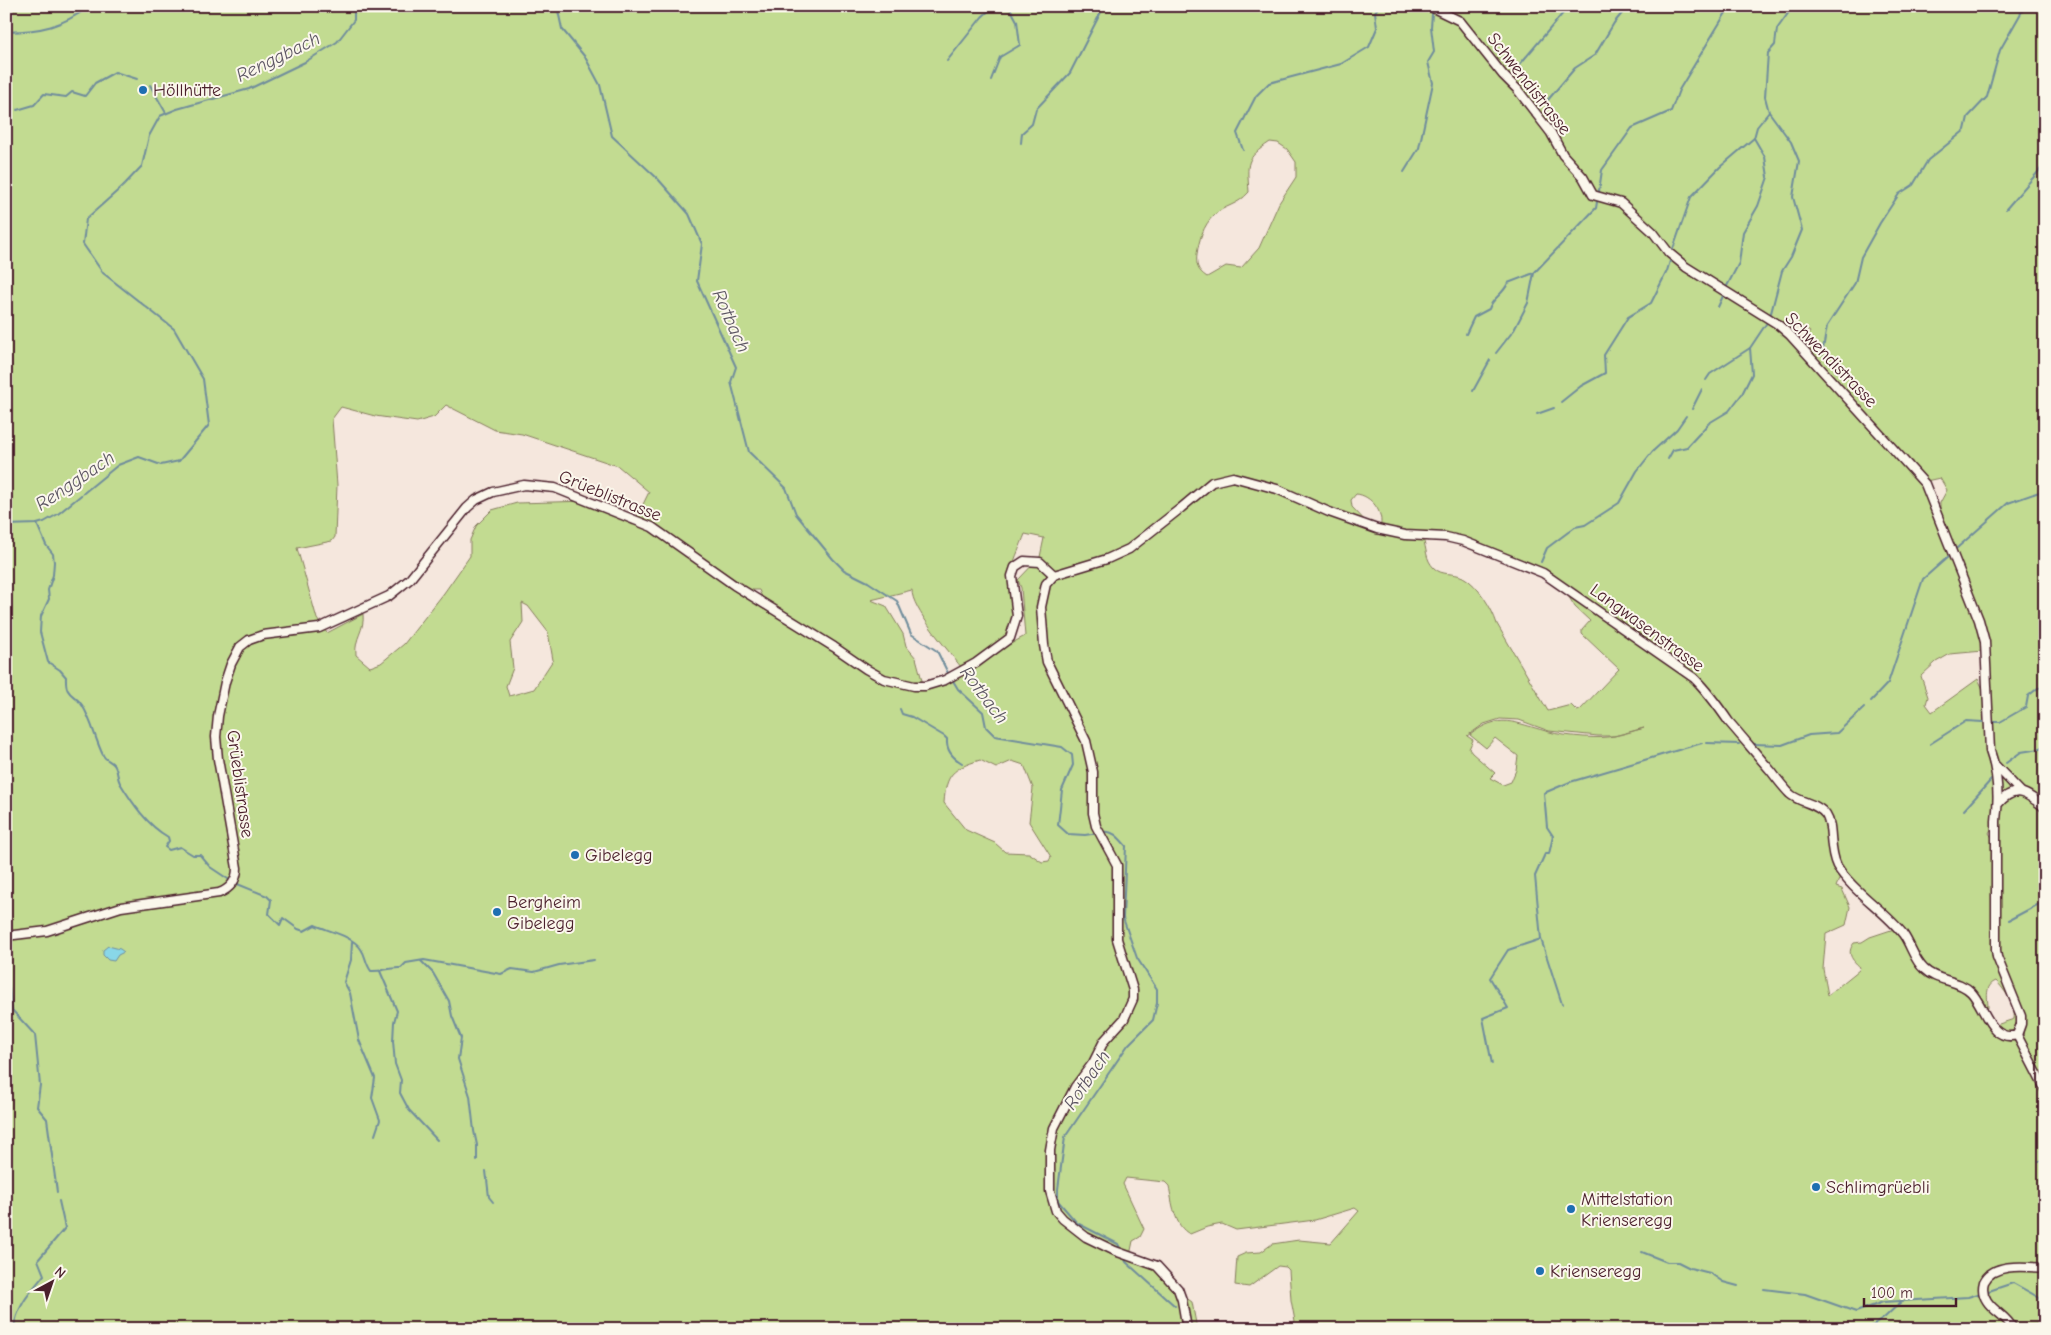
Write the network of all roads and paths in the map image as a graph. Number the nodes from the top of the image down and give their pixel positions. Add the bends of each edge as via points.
1 (1428, 6) edge
2 (1054, 574) junction
3 (1995, 765) junction
4 (2021, 792) junction
5 (1998, 804) junction
6 (2045, 808) edge
7 (6, 936) edge
8 (2017, 1035) junction
9 (2045, 1089) edge
10 (2045, 1268) edge
11 (1187, 1329) edge
12 (2013, 1329) edge

1 - 3 street, Schwendistrasse via 1460,21 1518,89 1594,195 1621,203 1686,267 1790,335 1925,484 1985,642 1990,751
2 - 7 street, Grüeblistrasse via 1040,562 1024,561 1016,567 1012,576 1017,616 1010,638 976,663 945,680 914,686 884,679 866,669 734,585 652,527 555,488 524,485 499,490 467,508 410,579 389,596 319,628 263,635 240,647 225,682 216,737 237,862 237,877 231,885 218,893 121,907 47,931
2 - 8 street, Langwasenstrasse via 1107,559 1129,549 1212,482 1233,477 1277,489 1376,529 1463,541 1543,573 1694,678 1791,795 1826,814 1830,844 1838,867 1900,930 1922,967 1933,976 1967,989 1997,1031
2 - 11 street via 1046,584 1041,607 1047,662 1086,741 1093,772 1096,826 1117,864 1117,939 1134,990 1124,1019 1104,1042 1075,1087 1054,1128 1050,1150 1050,1191 1056,1211 1086,1237 1157,1266 1182,1300
3 - 4 street
3 - 5 street, Schwendistrasse
4 - 5 street via 2004,797
4 - 6 street
5 - 8 street via 1996,950 2021,1016 2022,1024
8 - 9 street
10 - 12 street via 2003,1269 1991,1274 1984,1282 1986,1299

